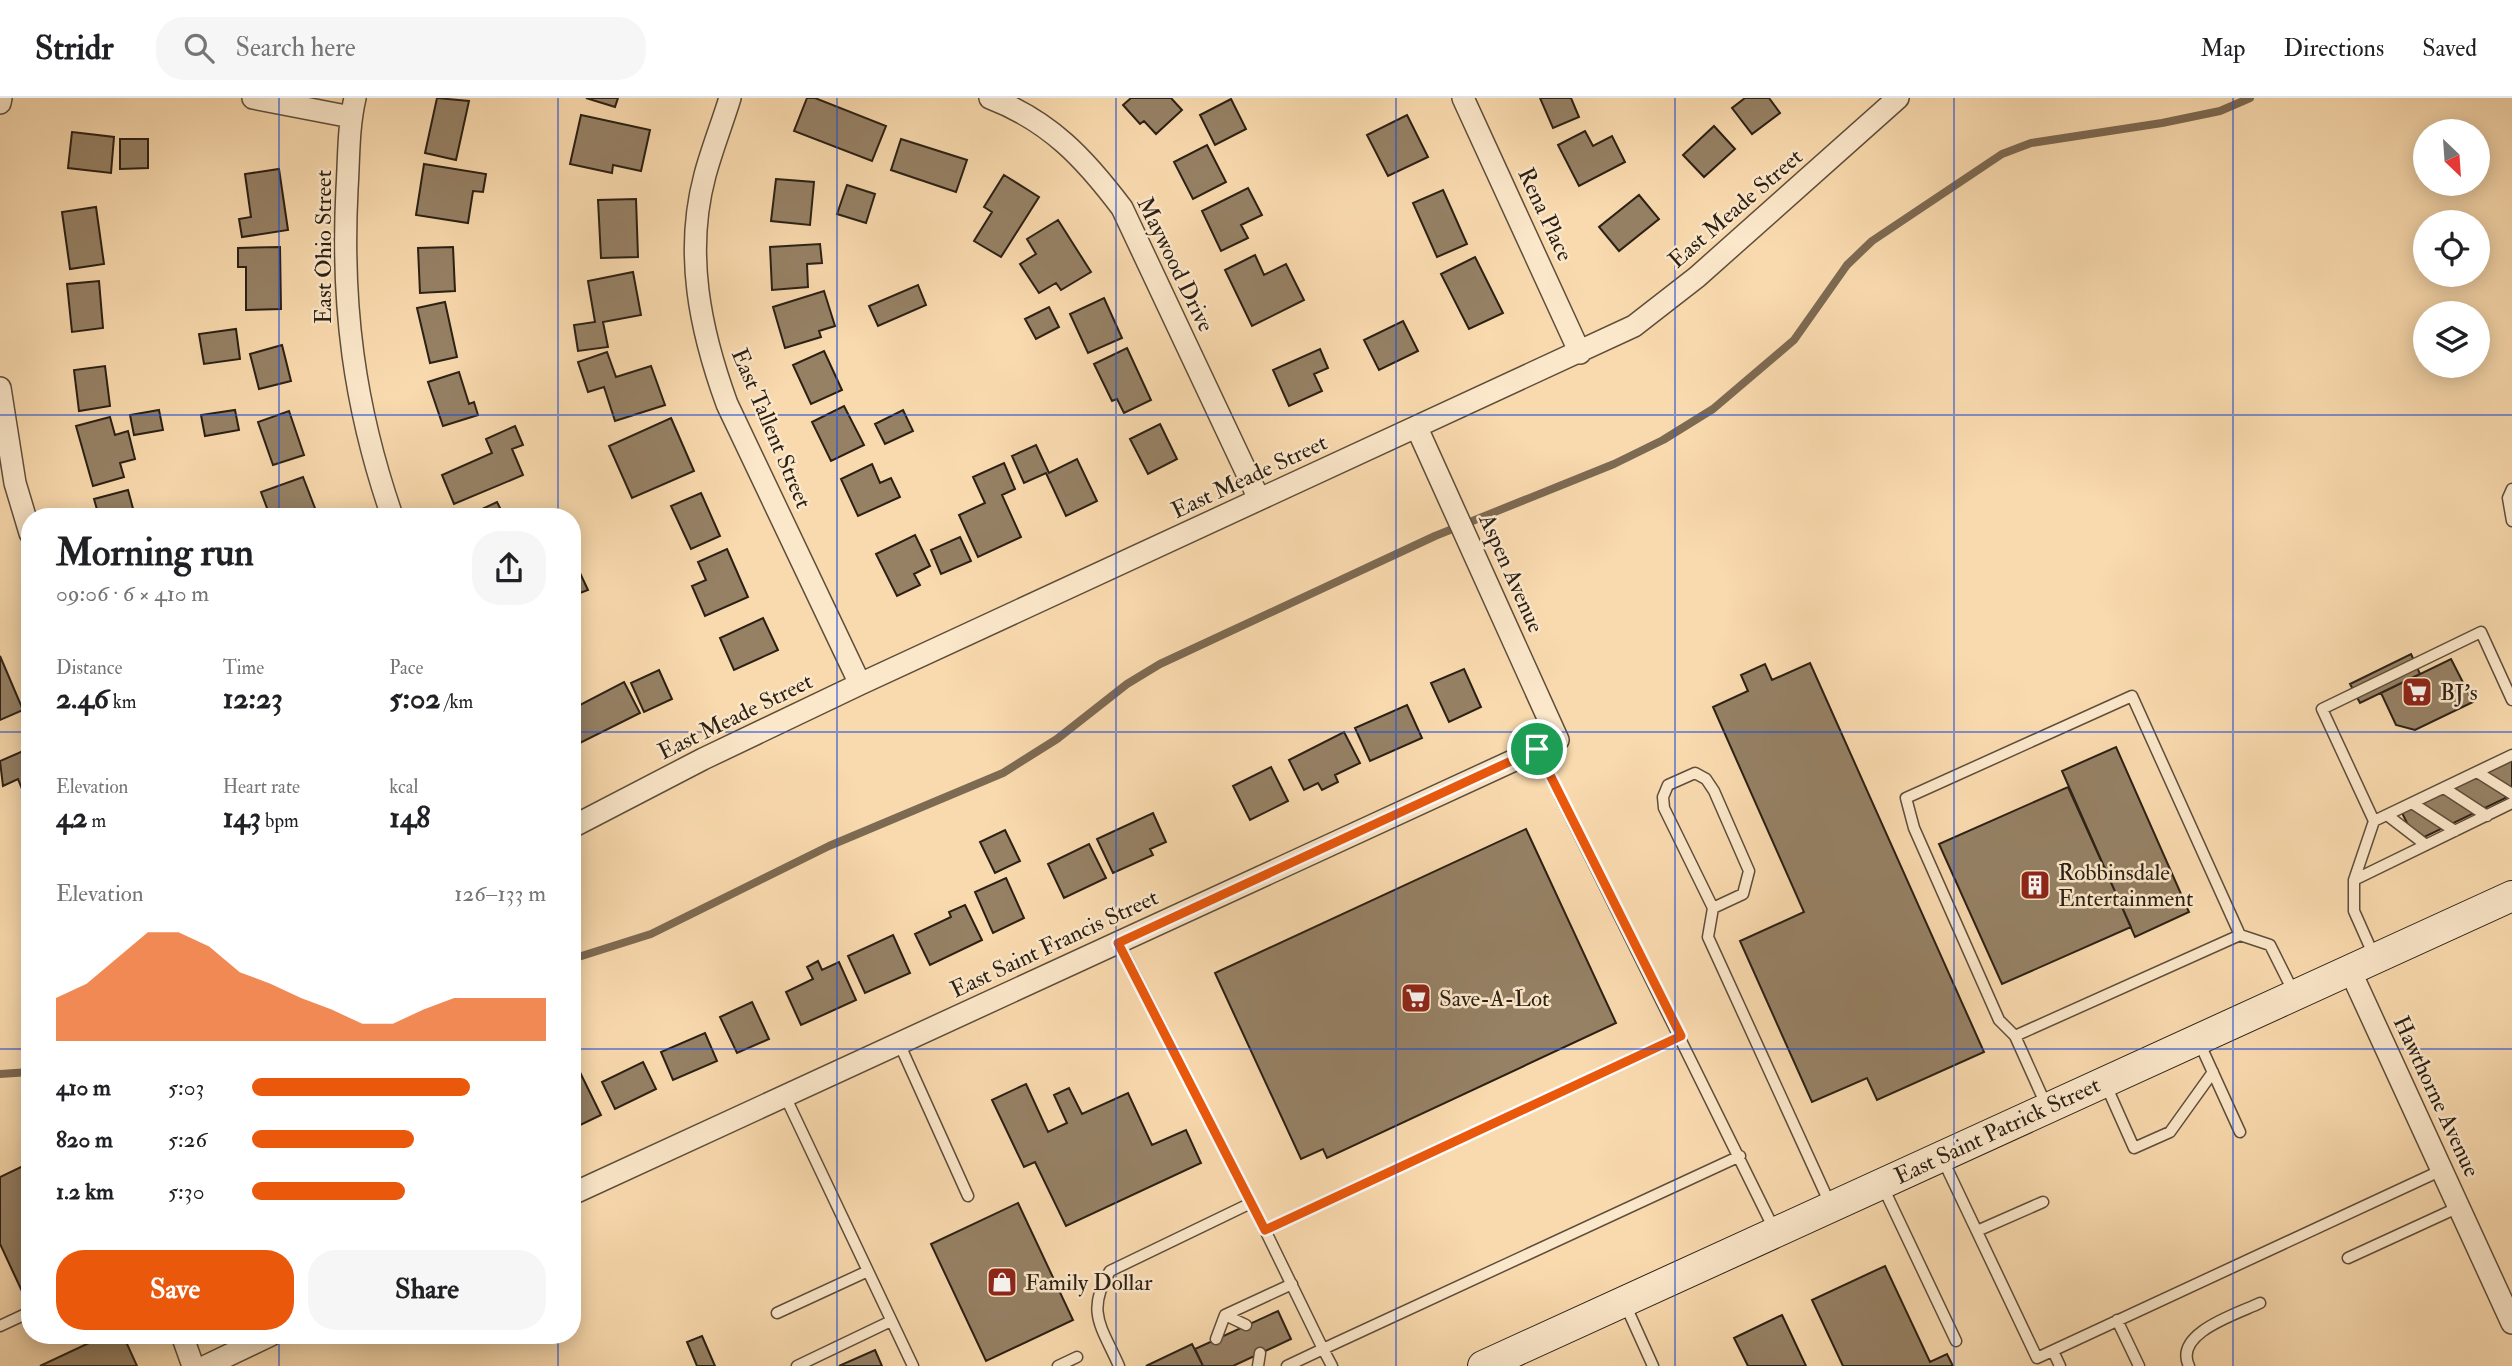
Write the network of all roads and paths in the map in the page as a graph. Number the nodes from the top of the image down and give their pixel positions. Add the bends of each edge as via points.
1 (253, 98) edge
2 (730, 98) edge
3 (990, 98) edge
4 (1464, 98) edge
5 (1898, 98) edge
6 (353, 107) edge
7 (1580, 353) junction
8 (0, 388) edge
9 (1417, 428) junction
10 (2512, 489) edge
11 (1259, 499) junction
12 (22, 508) edge
13 (390, 508) edge
14 (2512, 521) edge
15 (860, 684) junction
16 (2512, 700) edge
17 (1558, 740) joint
18 (1537, 749) junction
19 (2511, 757) edge
20 (2477, 772) junction
21 (2444, 788) junction
22 (2512, 794) edge
23 (2412, 803) junction
24 (2512, 803) edge
25 (2387, 815) junction
26 (2487, 816) junction
27 (2374, 821) junction
28 (581, 822) edge
29 (2455, 831) junction
30 (2426, 845) junction
31 (2354, 880) junction
32 (2512, 896) edge
33 (1713, 908) junction
34 (2240, 935) junction
35 (1118, 943) junction
36 (2362, 962) junction
37 (2294, 993) junction
38 (1681, 1036) junction
39 (2015, 1036) junction
40 (2197, 1038) junction
41 (899, 1043) junction
42 (2213, 1072) junction
43 (2104, 1080) junction
44 (785, 1096) junction
45 (2047, 1107) junction
46 (2240, 1132) dead end
47 (1740, 1156) junction
48 (1941, 1156) junction
49 (2442, 1170) junction
50 (1881, 1183) junction
51 (581, 1190) edge
52 (968, 1196) dead end
53 (2043, 1202) dead end
54 (1251, 1203) junction
55 (1832, 1206) junction
56 (2459, 1207) junction
57 (1265, 1230) junction
58 (1977, 1231) junction
59 (1775, 1232) junction
60 (2348, 1258) dead end
61 (868, 1271) junction
62 (1292, 1283) junction
63 (1624, 1301) junction
64 (2260, 1303) dead end
65 (777, 1313) dead end
66 (1225, 1315) junction
67 (21, 1316) edge
68 (891, 1321) junction
69 (2117, 1321) junction
70 (2512, 1322) edge
71 (1246, 1325) dead end
72 (0, 1326) edge
73 (1216, 1339) dead end
74 (1956, 1340) dead end
75 (185, 1344) edge
76 (252, 1344) edge
77 (1323, 1349) junction
78 (2053, 1350) junction
79 (1260, 1353) dead end
80 (1077, 1357) dead end
81 (193, 1366) edge
82 (206, 1366) edge
83 (797, 1366) edge
84 (913, 1366) edge
85 (1058, 1366) edge
86 (1119, 1366) edge
87 (1258, 1366) edge
88 (1287, 1366) edge
89 (1332, 1366) edge
90 (1483, 1366) edge
91 (1653, 1366) edge
92 (2060, 1366) edge
93 (2138, 1366) edge
94 (2189, 1366) edge

1 - 6 street
2 - 15 street, East Tallent Street via 704,177 696,237 697,299 727,404
3 - 11 street, Maywood Drive via 1058,135 1092,168 1122,208
4 - 7 street, Rena Place
5 - 7 street, East Meade Street via 1662,306
6 - 13 street, East Ohio Street via 345,274 348,325 360,408
7 - 9 street, East Meade Street
8 - 12 street
9 - 11 street, East Meade Street
9 - 17 street, Aspen Avenue
10 - 14 lane via 2508,498
11 - 15 street, East Meade Street
15 - 28 street, East Meade Street
16 - 27 lane via 2480,632 2322,709
17 - 18 street, East Saint Francis Street
18 - 35 street, East Saint Francis Street
18 - 38 lane
19 - 20 lane
20 - 21 lane
20 - 22 lane
21 - 23 lane
21 - 26 lane
23 - 25 lane
23 - 29 lane
24 - 26 lane
25 - 27 lane
25 - 30 lane
26 - 29 lane
27 - 31 lane
29 - 30 lane
30 - 31 lane
31 - 36 lane
32 - 36 main road, East Saint Patrick Street
33 - 33 lane via 1743,894 1749,871 1714,791 1695,773 1668,785 1664,808
33 - 55 lane via 1708,937
34 - 37 lane via 2270,944
34 - 39 lane
34 - 39 lane via 2132,696 1906,798 1914,828 1998,1020
35 - 41 street, East Saint Francis Street
35 - 54 lane
36 - 37 main road, East Saint Patrick Street
36 - 49 street, Hawthorne Avenue
37 - 40 main road, East Saint Patrick Street
38 - 47 lane
38 - 57 lane
39 - 45 lane
40 - 42 lane
40 - 43 main road, East Saint Patrick Street
41 - 44 street, East Saint Francis Street
41 - 52 lane
42 - 43 lane via 2170,1132 2134,1148
42 - 46 lane
43 - 45 main road, East Saint Patrick Street
44 - 51 street, East Saint Francis Street
44 - 61 lane
45 - 48 main road, East Saint Patrick Street
47 - 59 lane
47 - 77 lane
48 - 50 main road, East Saint Patrick Street
48 - 58 lane
49 - 56 street, Hawthorne Avenue
49 - 69 lane
50 - 55 main road, East Saint Patrick Street
50 - 74 lane
53 - 58 lane
54 - 57 lane
54 - 86 lane via 1110,1271 1097,1292 1096,1314
55 - 59 main road, East Saint Patrick Street
56 - 60 lane
56 - 70 street, Hawthorne Avenue
57 - 62 lane
58 - 78 lane via 2037,1358
59 - 63 main road, East Saint Patrick Street
61 - 65 lane
61 - 68 lane
62 - 66 lane
62 - 77 lane
63 - 90 main road, East Saint Patrick Street via 1527,1352
63 - 91 lane
64 - 94 lane via 2196,1333 2187,1347
66 - 71 lane
66 - 73 lane
67 - 72 lane
68 - 83 lane
68 - 84 lane
69 - 78 lane
69 - 93 lane
75 - 81 street
76 - 82 street
77 - 88 lane
77 - 89 lane
78 - 92 lane
79 - 87 lane
80 - 85 lane

